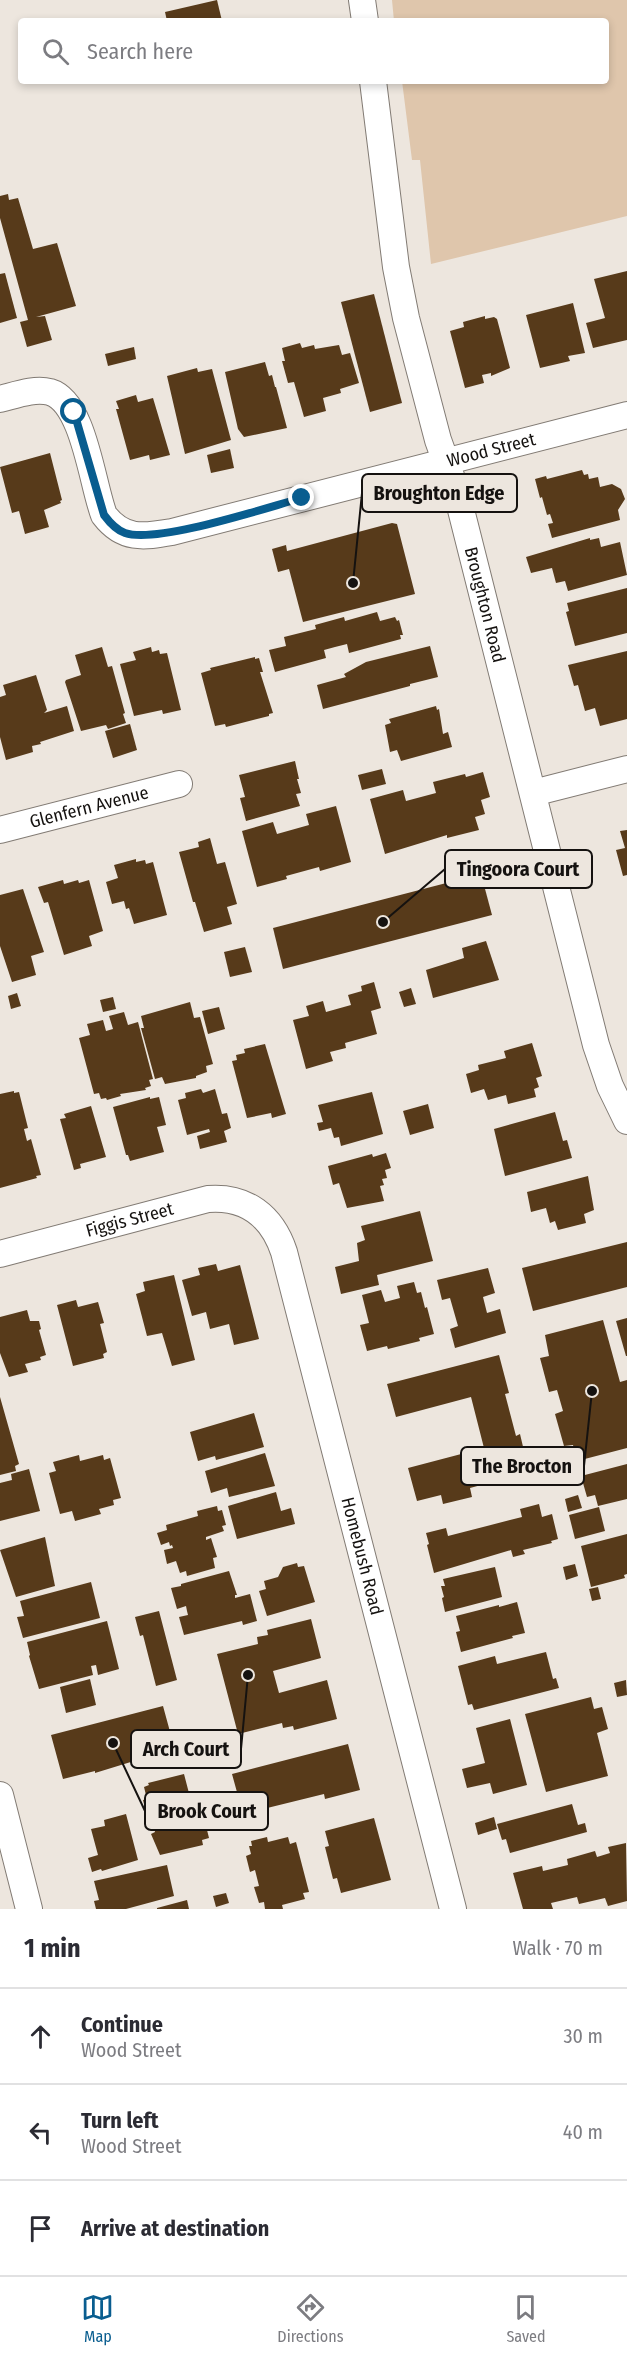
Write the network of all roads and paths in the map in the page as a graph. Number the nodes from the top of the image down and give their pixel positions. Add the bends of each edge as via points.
1 (362, 0) edge
2 (365, 18) edge
3 (373, 84) edge
4 (0, 399) edge
5 (627, 415) edge
6 (446, 461) junction
7 (627, 769) edge
8 (178, 784) dead end
9 (533, 793) junction
10 (0, 830) edge
11 (627, 1121) edge
12 (257, 1211) joint
13 (0, 1254) edge
14 (0, 1795) edge
15 (30, 1909) edge
16 (453, 1909) edge

1 - 2 street
3 - 6 street, Broughton Road via 404,308
4 - 6 street, Wood Street via 34,391 57,395 70,407 104,515 112,526 131,535 172,532
5 - 6 street, Wood Street
6 - 9 street, Broughton Road
7 - 9 street
8 - 10 street, Glenfern Avenue
9 - 11 street, Broughton Road via 596,1045
12 - 13 street, Figgis Street via 239,1202 208,1198
12 - 16 street, Homebush Road via 275,1230 284,1252
14 - 15 street

